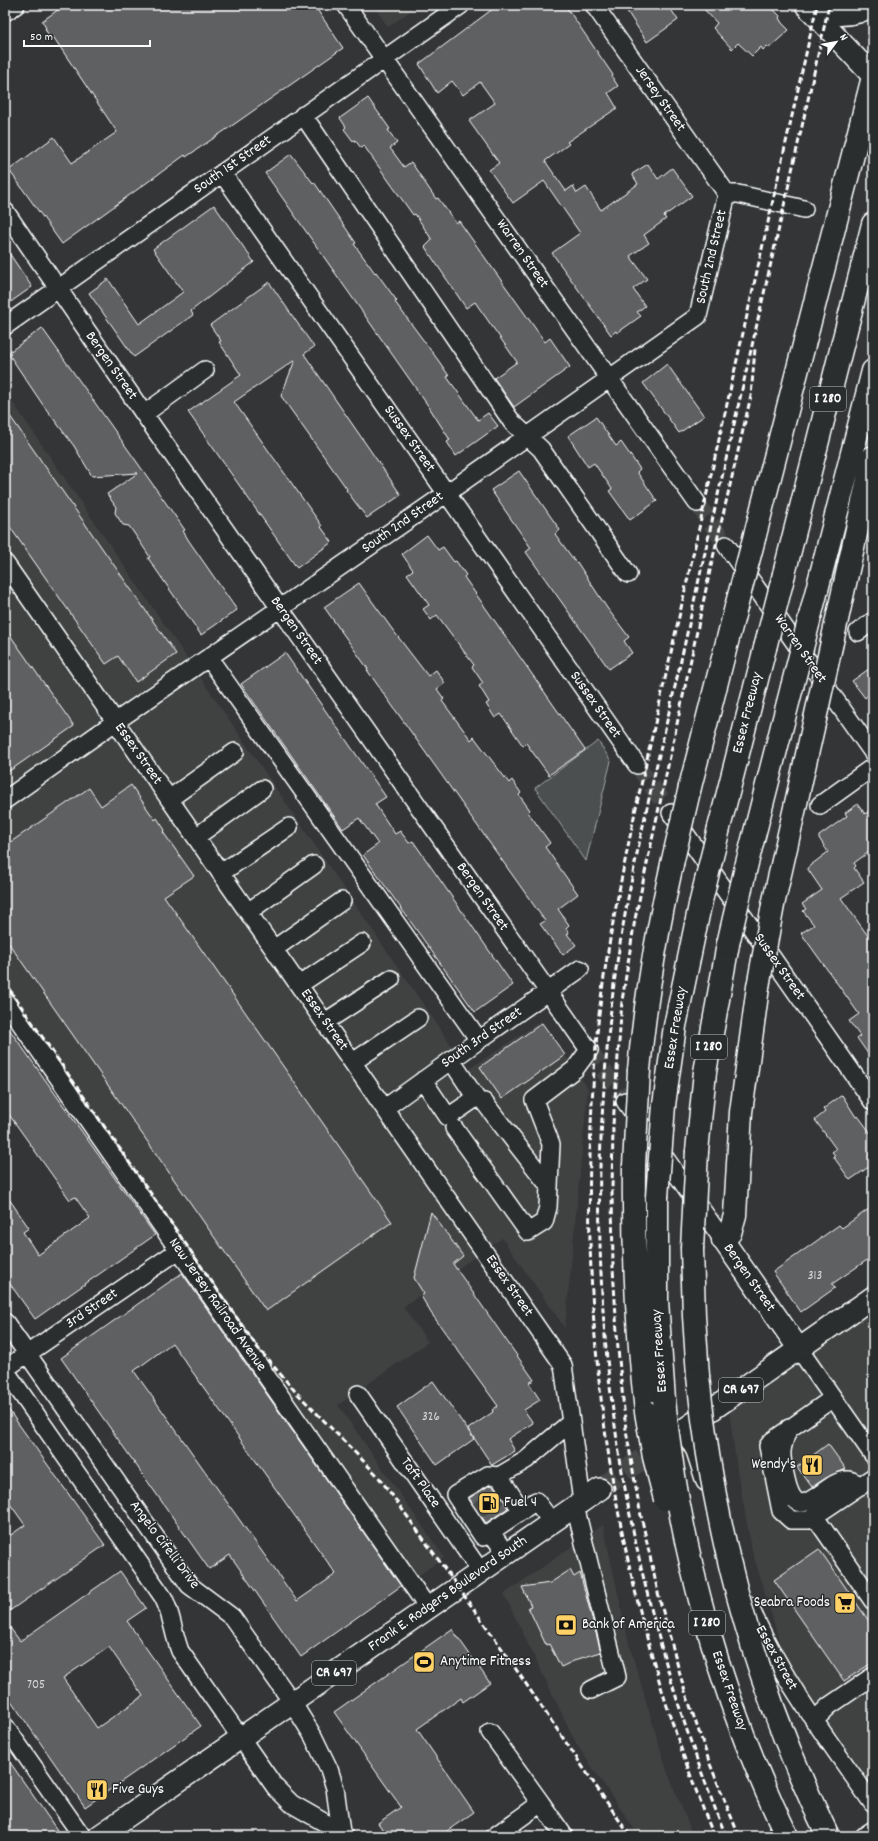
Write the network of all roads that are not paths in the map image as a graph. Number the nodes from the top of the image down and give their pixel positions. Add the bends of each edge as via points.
1 (16, 5) edge
2 (346, 5) edge
3 (461, 5) edge
4 (594, 5) edge
5 (872, 5) edge
6 (808, 7) edge
7 (5, 12) edge
8 (384, 59) junction
9 (873, 77) edge
10 (303, 115) junction
11 (222, 173) junction
12 (727, 194) junction
13 (804, 209) dead end
14 (5, 211) edge
15 (873, 224) edge
16 (57, 289) junction
17 (5, 326) edge
18 (205, 370) dead end
19 (873, 372) edge
20 (609, 378) junction
21 (144, 414) junction
22 (527, 436) junction
23 (873, 457) edge
24 (447, 493) junction
25 (697, 503) tunnel mouth
26 (726, 545) tunnel mouth
27 (5, 563) edge
28 (628, 574) dead end
29 (280, 608) junction
30 (873, 621) edge
31 (858, 632) dead end
32 (209, 658) junction
33 (115, 722) junction
34 (236, 752) dead end
35 (873, 753) edge
36 (637, 765) tunnel mouth
37 (873, 767) edge
38 (262, 789) dead end
39 (169, 799) junction
40 (5, 800) edge
41 (820, 805) dead end
42 (671, 813) tunnel mouth
43 (289, 827) dead end
44 (196, 837) junction
45 (314, 865) dead end
46 (221, 873) junction
47 (342, 901) dead end
48 (248, 912) junction
49 (362, 943) dead end
50 (274, 949) junction
51 (580, 970) dead end
52 (391, 978) dead end
53 (299, 985) junction
54 (548, 991) junction
55 (5, 1001) edge
56 (418, 1018) dead end
57 (325, 1022) junction
58 (479, 1040) junction
59 (451, 1060) junction
60 (353, 1062) junction
61 (423, 1080) junction
62 (625, 1101) tunnel mouth
63 (484, 1102) dead end
64 (873, 1102) edge
65 (385, 1108) junction
66 (454, 1128) dead end
67 (549, 1186) junction
68 (723, 1240) junction
69 (179, 1250) junction
70 (872, 1299) edge
71 (5, 1322) edge
72 (799, 1350) junction
73 (27, 1354) junction
74 (5, 1369) edge
75 (358, 1394) dead end
76 (833, 1398) junction
77 (655, 1406) junction
78 (571, 1422) junction
79 (789, 1428) junction
80 (683, 1430) joint
81 (873, 1455) edge
82 (867, 1482) edge
83 (504, 1486) junction
84 (600, 1489) tunnel mouth
85 (579, 1504) junction
86 (522, 1510) junction
87 (815, 1517) junction
88 (473, 1518) junction
89 (552, 1522) junction
90 (491, 1532) junction
91 (458, 1538) junction
92 (506, 1554) junction
93 (481, 1572) junction
94 (873, 1601) edge
95 (428, 1608) junction
96 (873, 1676) edge
97 (591, 1690) dead end
98 (292, 1702) junction
99 (814, 1721) junction
100 (5, 1726) edge
101 (490, 1732) dead end
102 (241, 1738) junction
103 (541, 1803) junction
104 (873, 1804) edge
105 (873, 1830) edge
106 (342, 1834) edge
107 (82, 1836) edge
108 (99, 1836) edge
109 (495, 1836) edge
110 (564, 1836) edge
111 (787, 1836) edge
112 (828, 1836) edge
113 (864, 1836) edge

1 - 7 street
2 - 8 street, Warren Street
3 - 8 street, South 1st Street
4 - 12 street, Jersey Street
5 - 6 highway via 841,14 826,13
6 - 9 main road
8 - 10 street, South 1st Street
8 - 20 street, Warren Street
9 - 77 highway, bridge via 690,787 653,954 643,1020 634,1166 638,1333
10 - 11 street, South 1st Street
10 - 22 street via 512,422
11 - 16 street, South 1st Street
11 - 24 street, Sussex Street
12 - 13 street via 738,194
12 - 20 street, South 2nd Street via 698,316
14 - 16 street, Bergen Street
15 - 77 highway, Essex Freeway / I 280, bridge via 719,828 675,1026 664,1105 657,1197
16 - 17 street, South 1st Street
16 - 21 street, Bergen Street
18 - 21 street
19 - 112 highway, I 280, bridge via 728,944 707,1056 697,1151 692,1250 694,1316 704,1432 728,1561 772,1707
20 - 22 street, South 2nd Street
20 - 25 street, Warren Street
21 - 29 street, Bergen Street
22 - 24 street, South 2nd Street
22 - 28 street via 541,449
23 - 68 highway, bridge via 773,906 758,987 742,1106 734,1220 730,1232
24 - 29 street, South 2nd Street
24 - 36 street, Sussex Street
26 - 35 street, Warren Street
27 - 33 street, Essex Street
29 - 32 street, South 2nd Street
29 - 54 street, Bergen Street
30 - 31 street
32 - 33 street, South 2nd Street
32 - 58 street
33 - 39 street, Essex Street
33 - 40 street, South 2nd Street
34 - 39 street
37 - 41 street
38 - 44 street
39 - 44 street, Essex Street
42 - 64 street, Sussex Street
43 - 46 street
44 - 46 street, Essex Street
45 - 48 street
46 - 48 street, Essex Street
47 - 50 street
48 - 50 street, Essex Street
49 - 53 street
50 - 53 street, Essex Street
51 - 54 street, South 3rd Street
52 - 57 street
53 - 57 street, Essex Street
54 - 58 street, South 3rd Street
54 - 67 street, Bergen Street via 590,1050 575,1069 534,1100 551,1144
55 - 69 street, New Jersey Railroad Avenue
56 - 60 street
57 - 60 street, Essex Street
58 - 59 street, South 3rd Street
59 - 61 street, South 3rd Street
59 - 61 street via 476,1098 448,1116
60 - 65 street, Essex Street
61 - 65 street, South 3rd Street
62 - 68 street, Bergen Street
63 - 67 street
65 - 78 street, Essex Street via 563,1365
66 - 67 street via 528,1232 544,1222
68 - 72 main road, Bergen Street
69 - 73 street, 3rd Street
69 - 95 street, New Jersey Railroad Avenue
70 - 72 main road, CR 697
71 - 73 street, Angelo Cifelli Drive
72 - 76 street, Bergen Street
72 - 80 main road, CR 697
73 - 74 street, 3rd Street
73 - 98 street, Angelo Cifelli Drive via 190,1585 232,1617
74 - 102 street, Angelo Cifelli Drive via 163,1597 169,1608 180,1651
75 - 91 street, Taft Place
76 - 79 street
76 - 81 street, Bergen Street
77 - 111 highway, Essex Freeway / I 280, bridge via 670,1454 694,1574 709,1632 748,1748
78 - 83 street via 526,1460
78 - 85 street, Essex Street
79 - 82 street via 782,1445 782,1455 789,1493 797,1502 810,1501 835,1484 849,1480
79 - 87 street via 768,1446 781,1511 791,1520 810,1520
80 - 99 street, Essex Street via 700,1464 736,1573 752,1612 782,1673
82 - 87 street
83 - 86 street
83 - 88 street via 488,1475 455,1495
84 - 85 main road, Frank E. Rodgers Boulevard South / CR 697
85 - 89 main road, Frank E. Rodgers Boulevard South / CR 697
85 - 97 street, Essex Street via 617,1677
86 - 89 street via 536,1501
86 - 90 street
87 - 94 street
88 - 90 street via 483,1537
88 - 91 street
89 - 92 main road, Frank E. Rodgers Boulevard South / CR 697
90 - 92 street
91 - 93 street, Taft Place
92 - 93 main road, Frank E. Rodgers Boulevard South / CR 697
93 - 95 main road, Frank E. Rodgers Boulevard South / CR 697
95 - 98 main road, Frank E. Rodgers Boulevard South / CR 697
96 - 99 street via 829,1706
98 - 102 main road, Frank E. Rodgers Boulevard South / CR 697
98 - 106 street, Angelo Cifelli Drive via 330,1769
99 - 104 street, Essex Street
100 - 107 street
101 - 103 street
102 - 106 street, Angelo Cifelli Drive via 282,1796
102 - 108 main road, Frank E. Rodgers Boulevard South / CR 697
103 - 109 street
103 - 110 street
105 - 113 street

